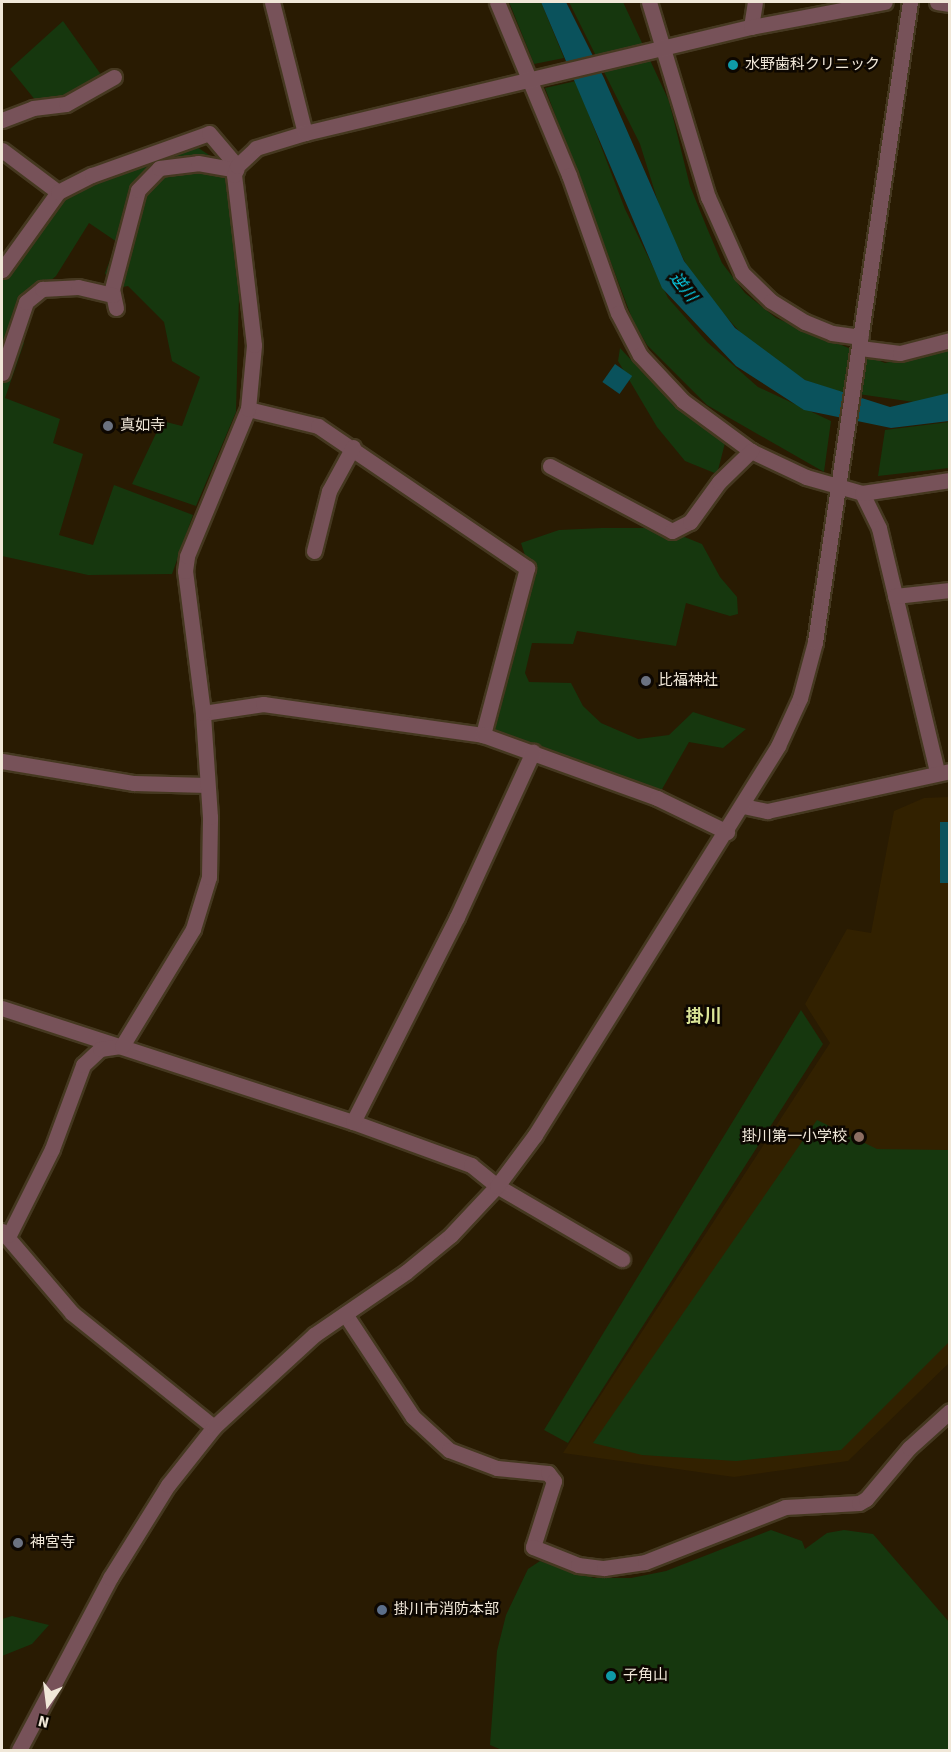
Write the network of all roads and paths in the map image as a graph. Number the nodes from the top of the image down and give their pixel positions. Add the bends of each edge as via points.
1 (272, 2) edge
2 (497, 2) edge
3 (650, 2) edge
4 (755, 2) edge
5 (885, 2) edge
6 (910, 2) edge
7 (937, 2) edge
8 (950, 4) edge
9 (751, 27) junction
10 (665, 47) junction
11 (114, 77) dead end
12 (532, 79) junction
13 (2, 120) edge
14 (305, 133) junction
15 (2, 150) edge
16 (236, 168) junction
17 (58, 192) junction
18 (2, 270) edge
19 (950, 340) edge
20 (860, 343) junction
21 (2, 373) edge
22 (248, 409) junction
23 (353, 447) junction
24 (751, 451) junction
25 (550, 466) dead end
26 (841, 479) junction
27 (950, 480) edge
28 (862, 493) junction
29 (314, 551) dead end
30 (950, 590) edge
31 (895, 596) junction
32 (203, 713) junction
33 (483, 735) junction
34 (533, 752) junction
35 (2, 761) edge
36 (943, 771) edge
37 (207, 785) junction
38 (743, 806) junction
39 (727, 832) junction
40 (2, 1008) edge
41 (122, 1046) junction
42 (353, 1122) junction
43 (497, 1186) junction
44 (5, 1233) edge
45 (622, 1259) dead end
46 (345, 1314) junction
47 (950, 1411) edge
48 (214, 1428) junction
49 (19, 1750) edge

1 - 14 street
2 - 12 street
3 - 10 street
4 - 9 street
5 - 9 street
6 - 20 street
7 - 8 street
9 - 10 street
10 - 12 street
10 - 20 street via 708,197 742,273 771,301 806,322
11 - 13 street via 66,104 33,108
12 - 14 street
12 - 24 street via 618,313 640,355 683,401
14 - 16 street via 256,148
15 - 17 street
16 - 17 street via 209,133 166,145
16 - 21 street via 198,164 159,168 138,190 115,301 78,287 42,289 26,302
16 - 22 street via 254,345
17 - 18 street
19 - 20 street via 900,353
20 - 26 street
22 - 23 street via 318,426
22 - 32 street via 188,556 185,589
23 - 29 street via 329,491
23 - 33 street via 526,568
24 - 25 street via 719,482 690,522 672,531
24 - 26 street via 806,477
26 - 28 street
26 - 38 street via 815,642 800,698
27 - 28 street
28 - 31 street via 879,528
30 - 31 street
31 - 36 street
32 - 33 street via 263,704
32 - 37 street
33 - 34 street
34 - 39 street via 657,798
34 - 42 street via 457,917
35 - 37 street via 134,783
36 - 38 street via 767,811
37 - 41 street via 211,850 202,903 193,929
38 - 39 street
39 - 43 street via 535,1135
40 - 41 street
41 - 42 street
41 - 44 street via 100,1049 83,1065 52,1149
42 - 43 street via 471,1165
43 - 45 street
43 - 46 street via 451,1235
44 - 48 street via 72,1313
46 - 47 street via 413,1417 449,1450 497,1468 548,1473 554,1481 533,1547 578,1565 604,1568 645,1562 785,1507 859,1503 867,1499 909,1448
46 - 48 street via 314,1335
48 - 49 street via 168,1485 110,1578

